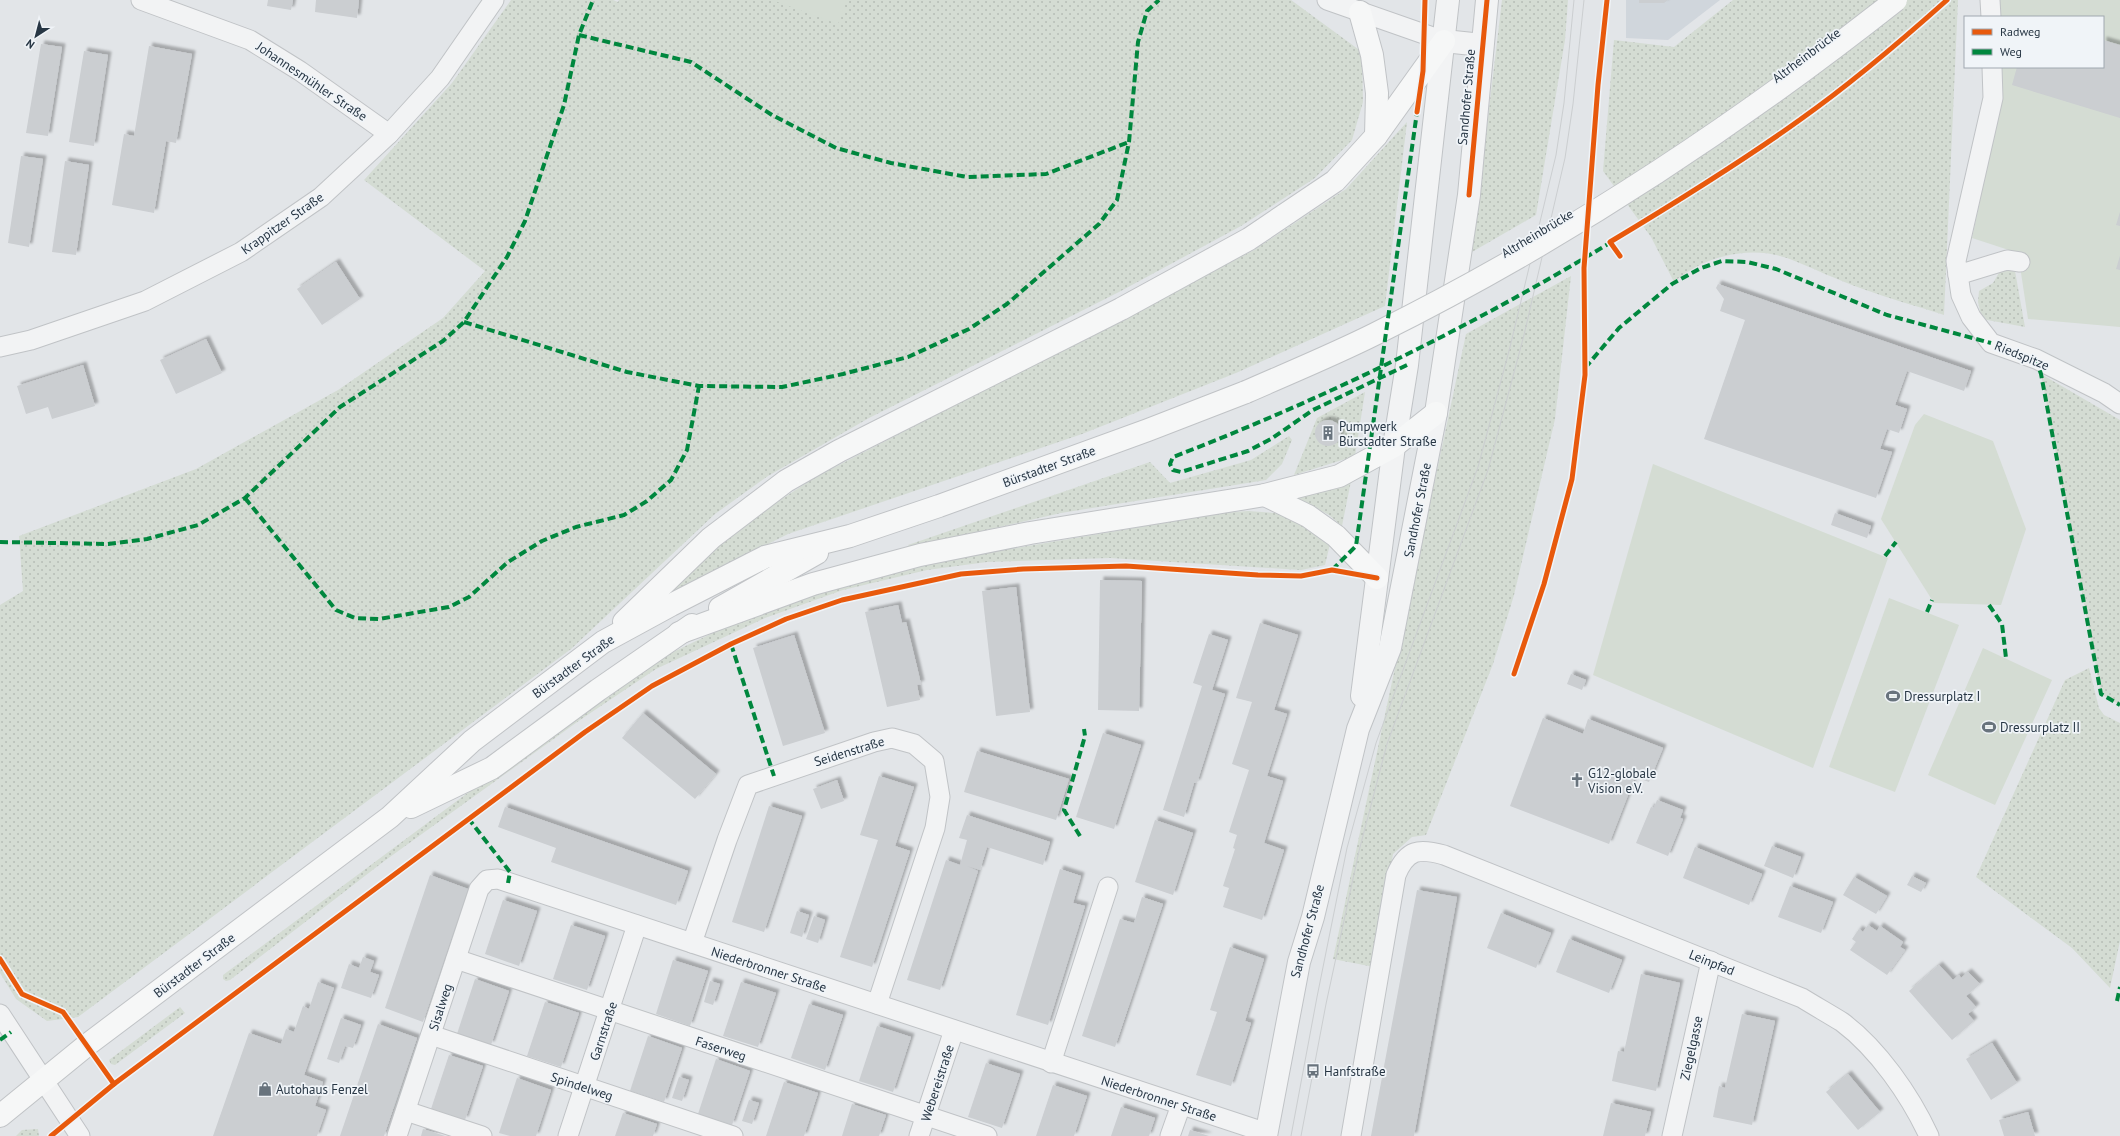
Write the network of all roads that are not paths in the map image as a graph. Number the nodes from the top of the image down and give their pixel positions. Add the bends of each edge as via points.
1 (141, 0) edge
2 (494, 0) edge
3 (1327, 0) edge
4 (1448, 0) edge
5 (1487, 0) edge
6 (1896, 0) edge
7 (1990, 0) edge
8 (1360, 12) junction
9 (1991, 16) edge
10 (1444, 41) junction
11 (1482, 45) junction
12 (1992, 68) edge
13 (389, 134) junction
14 (1376, 136) junction
15 (2020, 262) dead end
16 (1958, 275) junction
17 (0, 347) edge
18 (1246, 392) joint
19 (2120, 404) edge
20 (1436, 414) junction
21 (1394, 446) junction
22 (1265, 495) junction
23 (850, 536) junction
24 (1377, 578) junction
25 (679, 633) junction
26 (602, 642) junction
27 (1358, 729) junction
28 (390, 817) junction
29 (487, 880) joint
30 (1108, 887) dead end
31 (638, 925) junction
32 (692, 943) junction
33 (456, 959) junction
34 (1710, 961) junction
35 (877, 1004) junction
36 (609, 1010) junction
37 (0, 1014) edge
38 (954, 1030) junction
39 (431, 1035) junction
40 (1051, 1063) junction
41 (43, 1081) junction
42 (584, 1086) junction
43 (1181, 1105) junction
44 (406, 1110) junction
45 (0, 1116) edge
46 (926, 1116) junction
47 (1267, 1135) edge
48 (80, 1136) edge
49 (397, 1136) edge
50 (482, 1136) edge
51 (568, 1136) edge
52 (733, 1136) edge
53 (919, 1136) edge
54 (987, 1136) edge
55 (1170, 1136) edge
56 (1350, 1136) edge
57 (1672, 1136) edge
58 (1929, 1136) edge

1 - 13 street, Johannesmühler Straße via 250,40 300,71
2 - 13 street, Krappitzer Straße via 440,78
3 - 8 street
4 - 10 street, Sandhofer Straße
5 - 11 street, Sandhofer Straße
6 - 18 main road, Altrheinbrücke, bridge via 1739,118 1576,223 1496,271 1374,335
7 - 9 street
8 - 10 street
8 - 14 main road via 1372,55 1377,93
10 - 11 street
10 - 14 main road
10 - 21 street, Sandhofer Straße via 1407,365
11 - 20 street, Sandhofer Straße via 1469,195
12 - 16 street, Riedspitze via 1992,98 1956,261
13 - 17 street, Krappitzer Straße via 320,197 242,252 145,301 31,340
14 - 26 main road via 1335,181 1249,239 1121,309 839,451 786,481 711,538
15 - 16 street via 2007,260
16 - 19 street, Riedspitze via 1961,295 1971,317 1991,343 2036,359 2104,393
18 - 23 main road, Bürstadter Straße via 1133,436
20 - 21 main road
20 - 27 street, Sandhofer Straße via 1390,648
21 - 22 main road via 1339,476
21 - 24 street, Sandhofer Straße
22 - 24 main road via 1308,516 1336,536
22 - 25 main road via 1030,533 920,555 813,584
23 - 25 main road, Bürstadter Straße via 776,574
23 - 26 main road, Bürstadter Straße via 765,558
24 - 27 street, Sandhofer Straße
25 - 28 main road, Bürstadter Straße via 492,768
26 - 28 main road, Bürstadter Straße via 472,741
27 - 47 street, Sandhofer Straße via 1313,916 1293,987
28 - 41 main road, Bürstadter Straße via 87,1045
29 - 31 street, Niederbronner Straße via 498,879
29 - 33 street, Sisalweg via 479,889
30 - 40 street
31 - 32 street, Niederbronner Straße
31 - 36 street, Garnstraße
32 - 35 street, Niederbronner Straße
32 - 35 street, Seidenstraße via 748,785 874,742 892,738 914,744 934,761 940,797 935,828
33 - 36 street, Faserweg
33 - 39 street, Sisalweg
34 - 56 street, Leinpfad via 1444,855 1425,850 1412,853 1402,862 1396,875
34 - 57 street, Ziegelgasse
34 - 58 street, Leinpfad via 1802,998 1842,1023 1882,1059
35 - 38 street, Niederbronner Straße
36 - 42 street, Garnstraße
36 - 46 street, Faserweg
37 - 41 street
38 - 40 street, Niederbronner Straße
38 - 46 street, Webereistraße
39 - 42 street, Spindelweg
39 - 44 street, Sisalweg
40 - 43 street, Niederbronner Straße
41 - 45 main road, Bürstadter Straße
41 - 48 street
42 - 51 street, Garnstraße
42 - 52 street, Spindelweg
43 - 47 street, Niederbronner Straße
43 - 55 street
44 - 49 street, Sisalweg
44 - 50 street
46 - 53 street, Webereistraße
46 - 54 street, Faserweg

